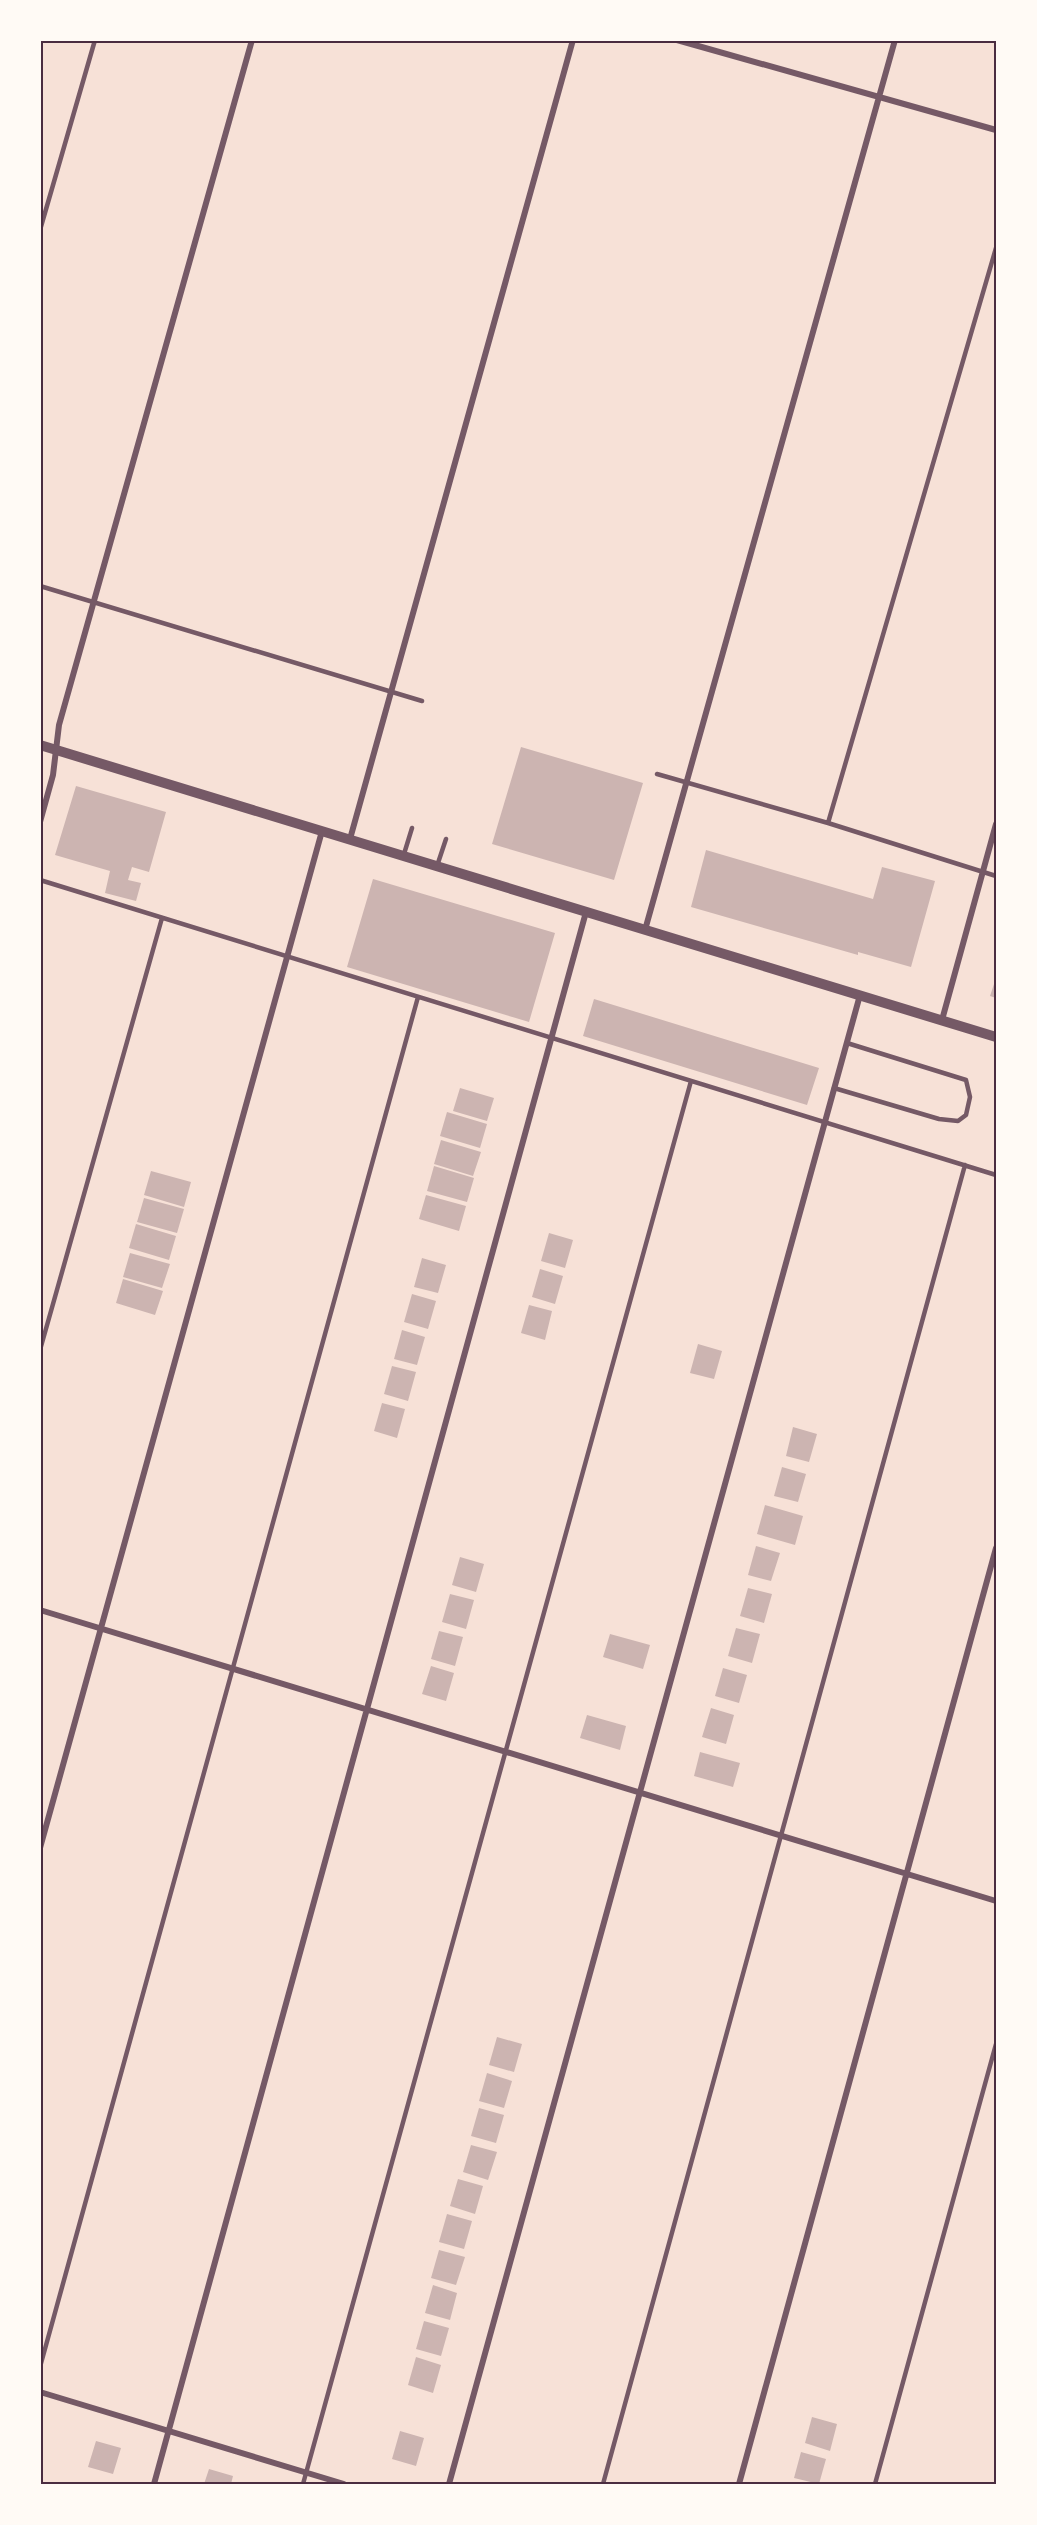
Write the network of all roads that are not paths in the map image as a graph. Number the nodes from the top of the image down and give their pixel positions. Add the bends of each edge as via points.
1 (95, 40) edge
2 (252, 40) edge
3 (573, 40) edge
4 (677, 40) edge
5 (895, 40) edge
6 (879, 97) junction
7 (996, 130) edge
8 (40, 230) edge
9 (996, 248) edge
10 (40, 586) edge
11 (94, 602) junction
12 (391, 692) junction
13 (422, 701) dead end
14 (40, 745) edge
15 (56, 750) junction
16 (657, 774) dead end
17 (687, 782) junction
18 (40, 822) edge
19 (828, 823) junction
20 (996, 824) edge
21 (412, 828) dead end
22 (322, 831) junction
23 (350, 839) junction
24 (446, 839) dead end
25 (404, 856) junction
26 (437, 866) junction
27 (983, 872) junction
28 (996, 876) edge
29 (40, 880) edge
30 (586, 912) junction
31 (162, 918) junction
32 (645, 930) junction
33 (287, 957) junction
34 (860, 995) junction
35 (418, 997) junction
36 (942, 1020) junction
37 (996, 1037) edge
38 (551, 1039) junction
39 (846, 1043) junction
40 (691, 1081) junction
41 (834, 1088) junction
42 (824, 1122) junction
43 (965, 1165) junction
44 (996, 1175) edge
45 (40, 1350) edge
46 (996, 1548) edge
47 (40, 1610) edge
48 (101, 1628) junction
49 (232, 1668) junction
50 (367, 1709) junction
51 (504, 1751) junction
52 (640, 1793) junction
53 (782, 1836) junction
54 (40, 1848) edge
55 (907, 1874) junction
56 (996, 1901) edge
57 (996, 2044) edge
58 (40, 2367) edge
59 (40, 2392) edge
60 (169, 2431) junction
61 (306, 2473) junction
62 (154, 2484) edge
63 (303, 2484) edge
64 (344, 2484) edge
65 (449, 2484) edge
66 (603, 2484) edge
67 (740, 2484) edge
68 (875, 2484) edge

1 - 8 lane
2 - 11 street
3 - 12 street
4 - 6 street
5 - 6 street
6 - 7 street
6 - 17 street
9 - 19 lane
10 - 11 lane
11 - 12 lane
11 - 15 street via 59,724
12 - 13 lane
12 - 23 street
14 - 15 street
15 - 18 street
15 - 22 street
16 - 17 lane
17 - 19 lane
17 - 32 street
19 - 27 lane
20 - 27 street
21 - 25 lane
22 - 23 street
22 - 33 street
23 - 25 street
24 - 26 lane
25 - 26 street
26 - 30 street
27 - 28 lane
27 - 36 street
29 - 31 lane
30 - 32 street
30 - 38 street
31 - 33 lane
31 - 45 lane
32 - 34 street
33 - 35 lane
33 - 48 street
34 - 36 street
34 - 39 street
35 - 38 lane
35 - 49 lane
36 - 37 street
38 - 40 lane
38 - 50 street
39 - 41 street
39 - 41 lane via 966,1080 970,1097 966,1115 958,1121 939,1119
40 - 42 lane
40 - 51 lane
41 - 42 street
42 - 43 lane
42 - 52 street
43 - 44 lane
43 - 53 lane
46 - 55 street
47 - 48 street
48 - 49 street
48 - 54 street
49 - 50 street
49 - 58 lane
50 - 51 street
50 - 60 street
51 - 52 street
51 - 61 lane
52 - 53 street
52 - 65 street
53 - 55 street
53 - 66 lane
55 - 56 street
55 - 67 street
57 - 68 lane
59 - 60 street
60 - 61 street
60 - 62 street
61 - 63 lane
61 - 64 street

